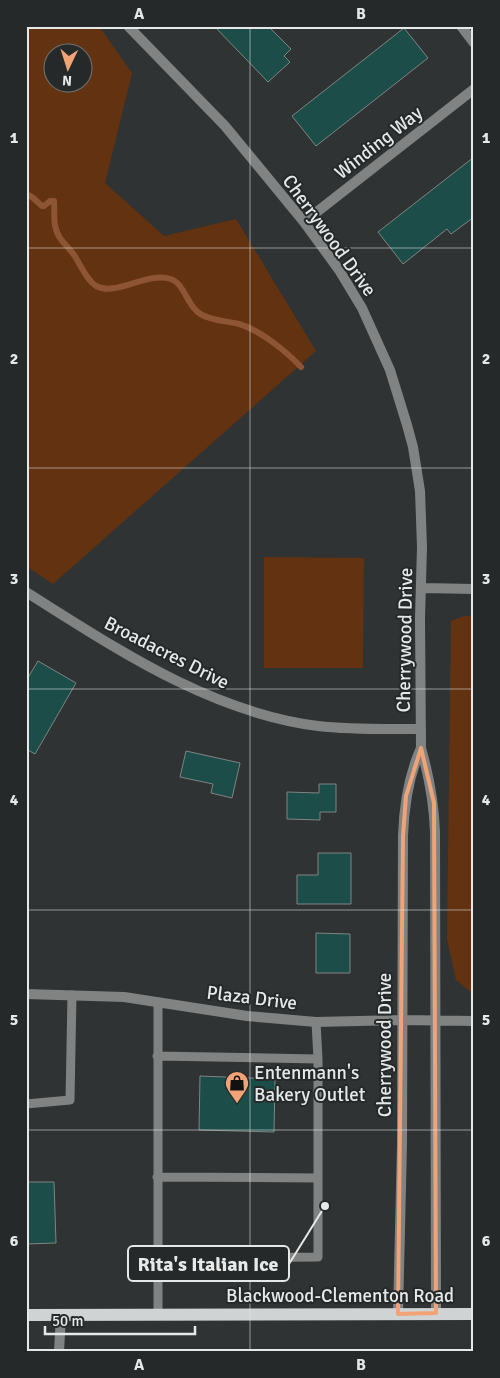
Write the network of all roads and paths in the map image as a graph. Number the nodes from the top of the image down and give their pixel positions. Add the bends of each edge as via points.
1 (128, 26) edge
2 (461, 26) edge
3 (474, 43) edge
4 (474, 90) edge
5 (304, 222) junction
6 (422, 588) junction
7 (474, 588) edge
8 (26, 592) edge
9 (420, 729) junction
10 (421, 748) junction
11 (26, 994) edge
12 (72, 996) junction
13 (158, 1002) junction
14 (401, 1020) junction
15 (435, 1020) junction
16 (474, 1020) edge
17 (316, 1022) junction
18 (157, 1056) junction
19 (318, 1059) junction
20 (26, 1104) edge
21 (157, 1176) junction
22 (318, 1178) junction
23 (158, 1258) junction
24 (436, 1313) junction
25 (398, 1314) junction
26 (474, 1314) edge
27 (26, 1315) edge
28 (61, 1315) junction
29 (158, 1315) junction
30 (59, 1352) edge

1 - 5 street, Cherrywood Drive via 225,126
2 - 3 street
4 - 5 street, Winding Way
5 - 6 street, Cherrywood Drive via 362,308 402,406 420,491
6 - 7 street
6 - 9 street, Cherrywood Drive
8 - 9 street, Broadacres Drive via 152,668 222,702 317,726
9 - 10 street, Cherrywood Drive
10 - 14 street, Cherrywood Drive via 409,780 404,811
10 - 15 street, Cherrywood Drive via 435,823
11 - 12 street, Plaza Drive
12 - 13 street, Plaza Drive via 124,997
12 - 20 lane via 70,1100
13 - 17 street, Plaza Drive via 247,1016
13 - 18 lane
14 - 15 street, Plaza Drive
14 - 17 street, Plaza Drive
14 - 25 street, Cherrywood Drive
15 - 16 street, Plaza Drive
15 - 24 street, Cherrywood Drive
17 - 19 lane
18 - 19 lane
18 - 21 lane
19 - 22 lane
21 - 22 lane
21 - 23 lane
22 - 23 lane via 318,1257
23 - 29 lane
24 - 25 main road, Blackwood-Clementon Road
24 - 26 main road, Blackwood-Clementon Road
25 - 29 main road, Blackwood-Clementon Road
27 - 28 main road, Blackwood-Clementon Road
28 - 29 main road, Blackwood-Clementon Road
28 - 30 street

